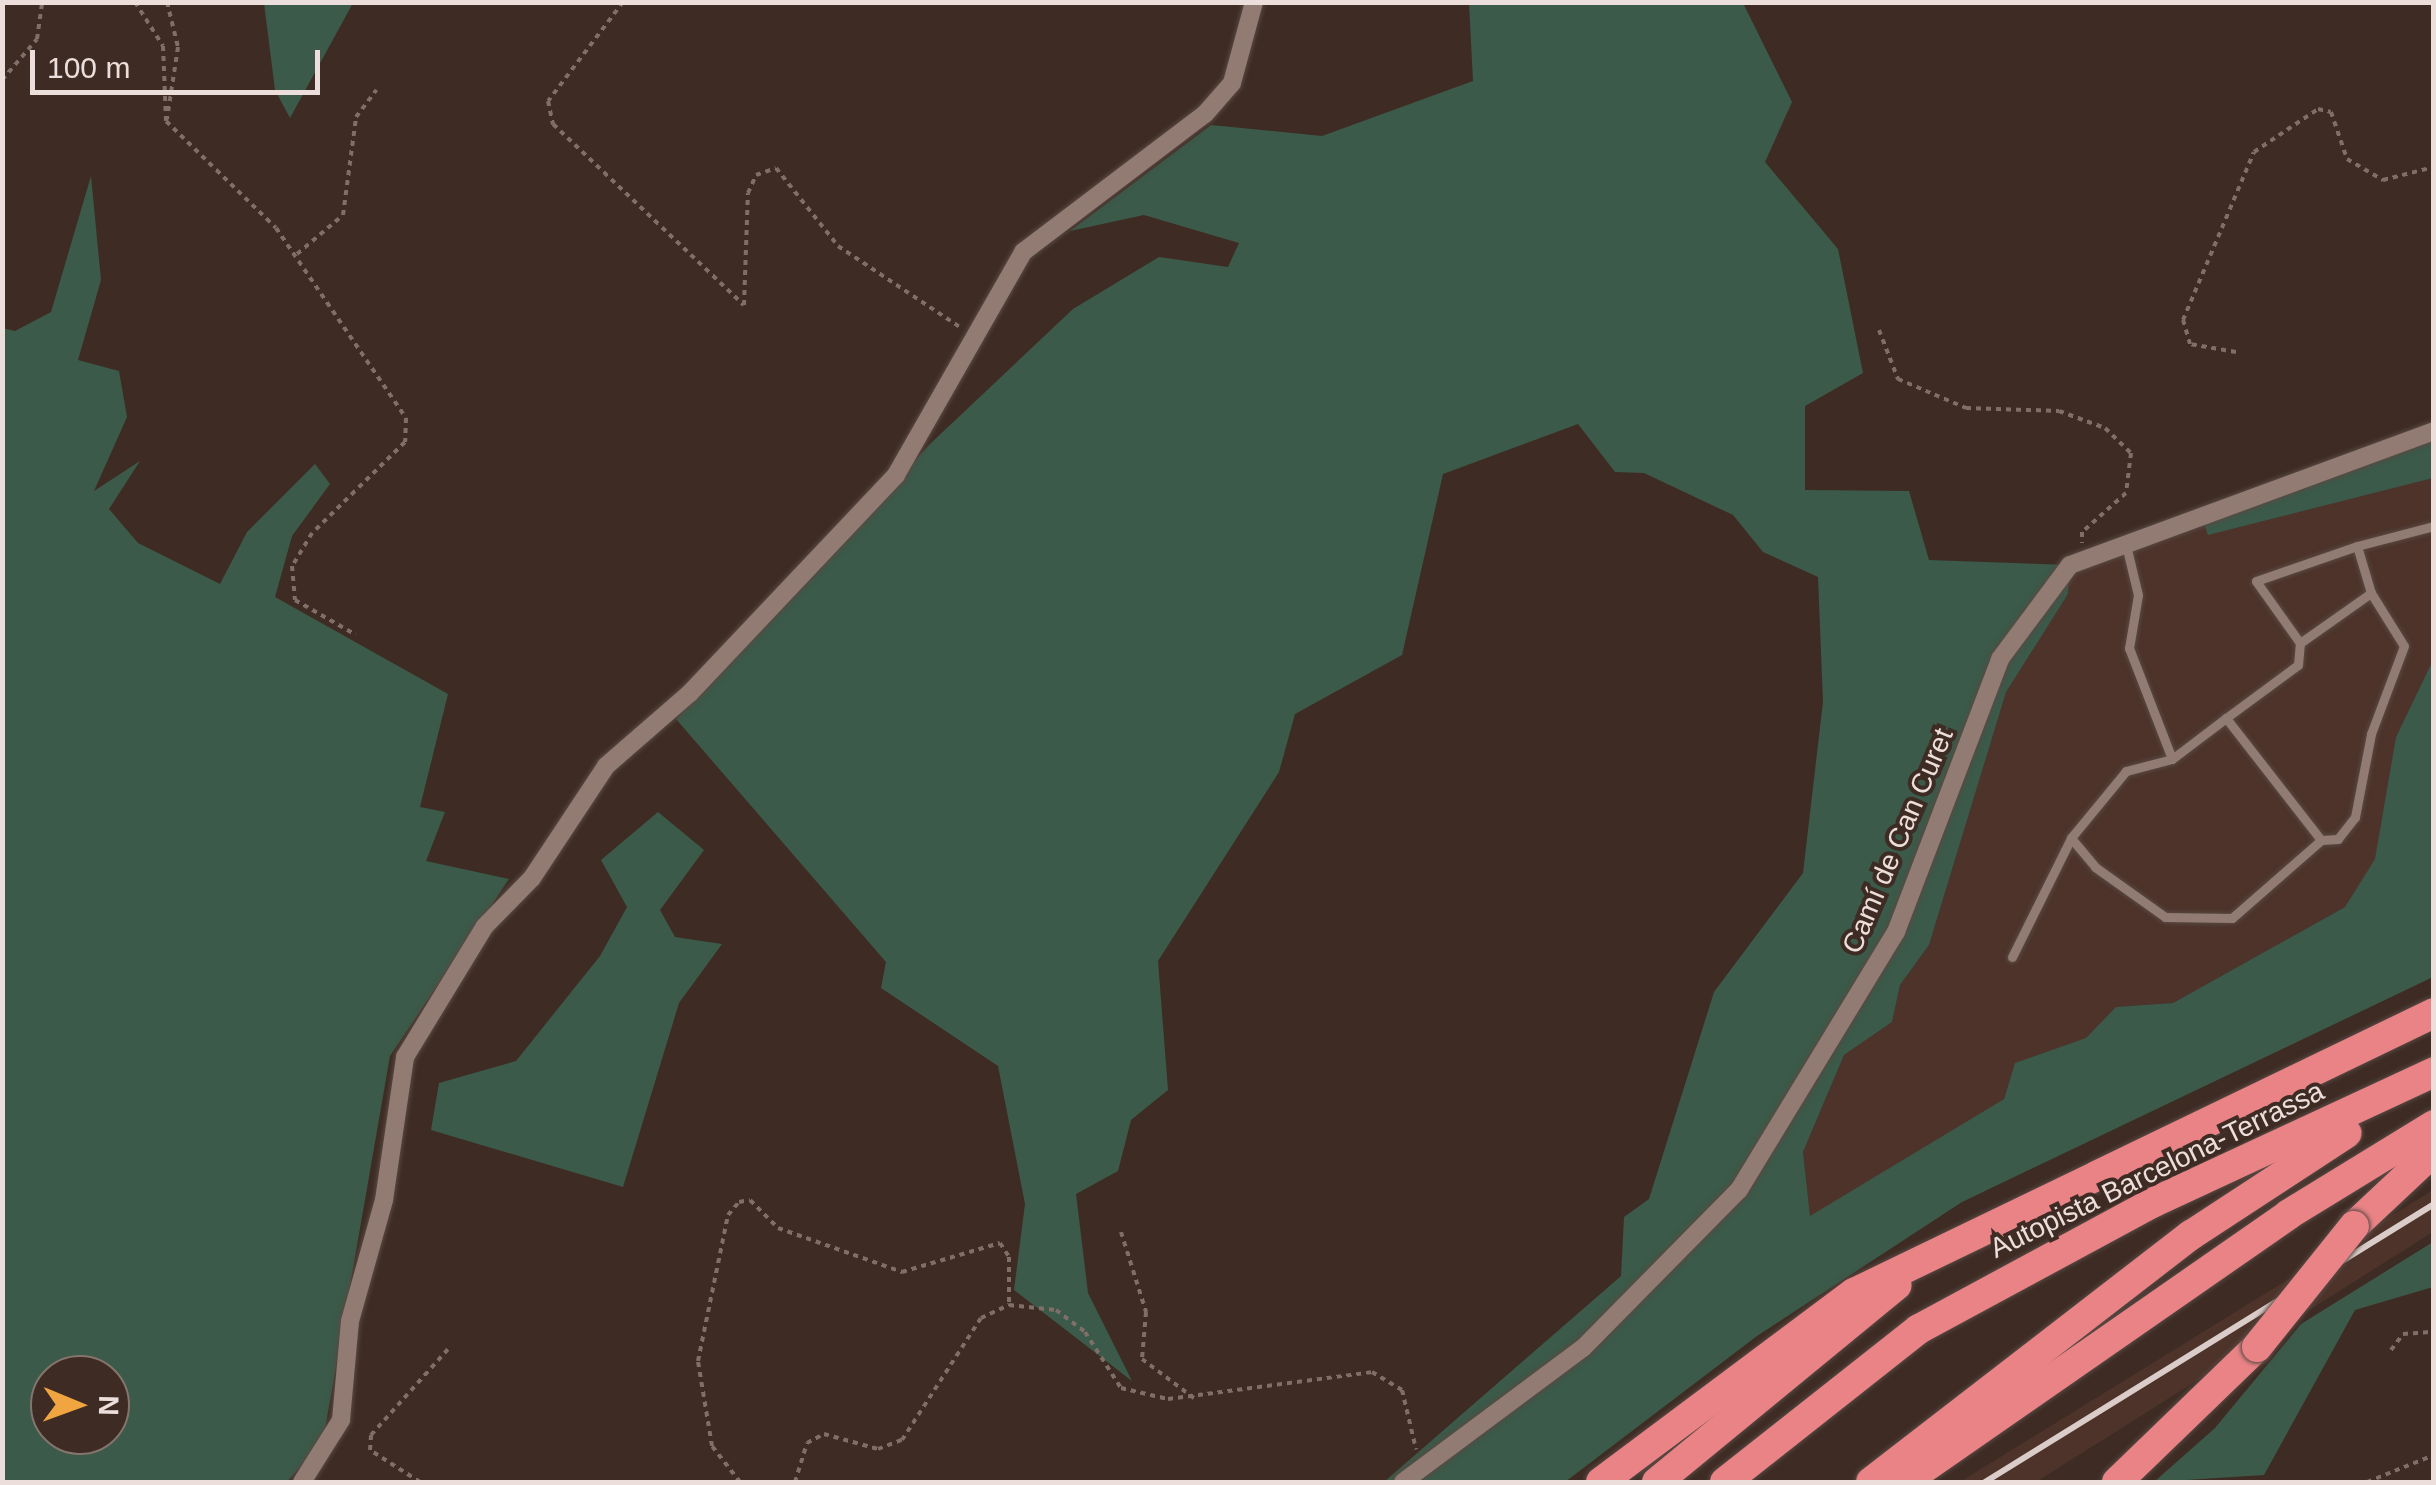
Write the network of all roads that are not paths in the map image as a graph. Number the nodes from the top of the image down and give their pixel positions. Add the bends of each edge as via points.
1 (1254, 2) edge
2 (2434, 431) edge
3 (2434, 526) edge
4 (2124, 538) junction
5 (2357, 546) junction
6 (2371, 594) junction
7 (2300, 643) junction
8 (2226, 718) junction
9 (2172, 760) junction
10 (2071, 838) junction
11 (2320, 840) junction
12 (2012, 958) dead end
13 (2434, 1013) edge
14 (2434, 1072) edge
15 (2434, 1083) edge
16 (2434, 1125) edge
17 (2434, 1151) edge
18 (1915, 1270) junction
19 (302, 1482) edge
20 (1403, 1482) edge
21 (1601, 1482) edge
22 (1657, 1482) edge
23 (1725, 1482) edge
24 (1870, 1482) edge
25 (1904, 1482) edge
26 (2116, 1482) edge

1 - 19 street via 1232,83 1205,114 1024,252 896,475 690,693 606,766 532,878 485,926 418,1032 396,1092 384,1200 350,1322 341,1420
2 - 4 street, Camí de Can Curet
3 - 5 lane
4 - 9 lane via 2138,595 2133,667
4 - 20 street, Camí de Can Curet via 2082,558 2037,600 2000,659 1896,932 1740,1190 1583,1348
5 - 6 lane
5 - 7 lane via 2256,582
6 - 7 lane
6 - 11 lane via 2404,646 2375,720 2355,817 2338,840
7 - 8 lane via 2298,666
8 - 9 lane
8 - 11 lane
9 - 10 lane via 2126,771
10 - 11 lane via 2095,867 2165,916 2205,922 2250,905
10 - 12 lane
13 - 18 highway
14 - 23 highway, Autopista Barcelona-Terrassa via 2086,1236 1919,1329
15 - 24 highway via 2191,1234
16 - 25 highway via 2289,1214
17 - 26 highway, bridge via 2354,1226 2257,1347
18 - 21 highway via 1854,1293
18 - 22 highway

